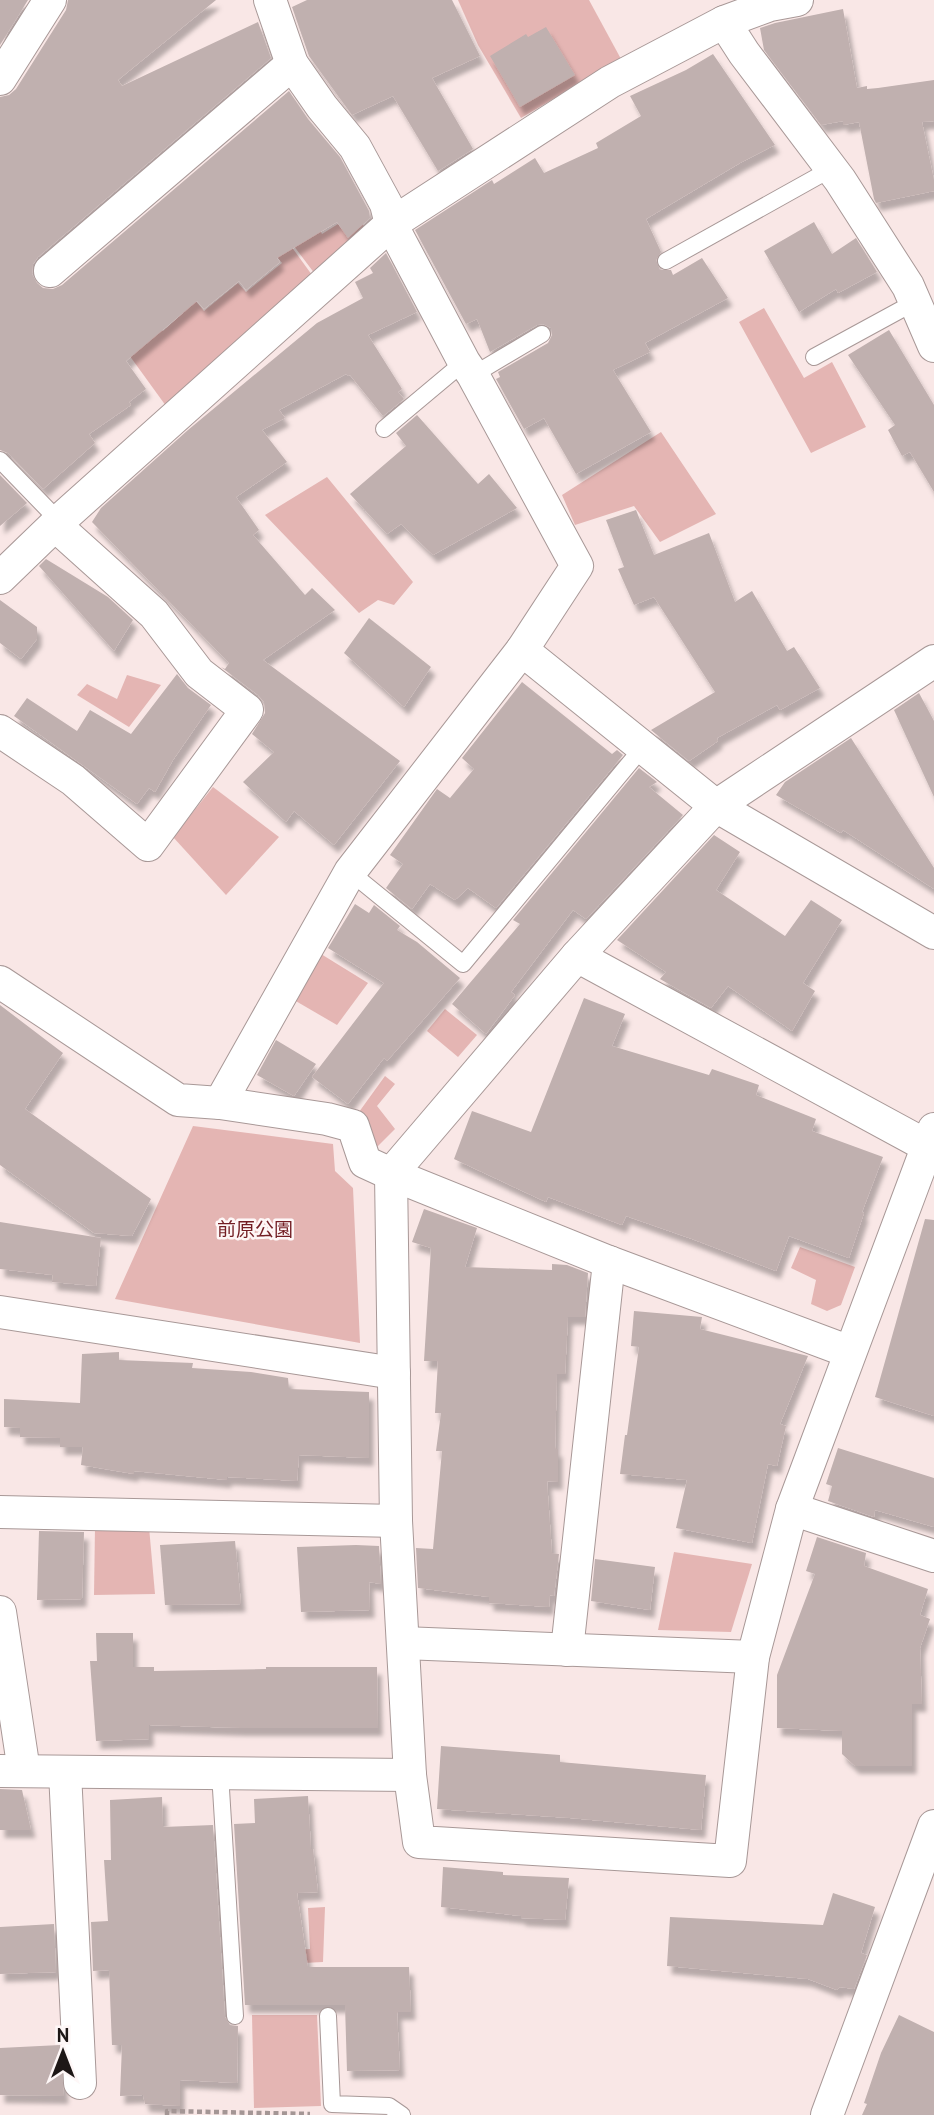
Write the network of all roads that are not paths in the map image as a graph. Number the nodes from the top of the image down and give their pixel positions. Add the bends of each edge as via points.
1 (50, 0) edge
2 (270, 0) edge
3 (779, 2) edge
4 (724, 22) junction
5 (292, 64) junction
6 (0, 79) edge
7 (831, 169) junction
8 (391, 224) junction
9 (666, 261) dead end
10 (50, 271) dead end
11 (927, 325) edge
12 (542, 334) dead end
13 (814, 357) dead end
14 (469, 369) junction
15 (384, 429) dead end
16 (0, 460) edge
17 (57, 523) junction
18 (0, 578) edge
19 (522, 650) junction
20 (934, 661) edge
21 (0, 730) edge
22 (643, 747) junction
23 (716, 806) junction
24 (350, 872) junction
25 (934, 933) edge
26 (577, 956) junction
27 (0, 982) edge
28 (220, 1103) junction
29 (931, 1137) edge
30 (391, 1174) junction
31 (609, 1262) junction
32 (0, 1312) edge
33 (850, 1352) junction
34 (394, 1373) junction
35 (792, 1509) junction
36 (0, 1511) edge
37 (396, 1521) junction
38 (934, 1556) edge
39 (0, 1612) edge
40 (403, 1643) junction
41 (567, 1650) junction
42 (753, 1657) junction
43 (12, 1771) edge
44 (65, 1772) junction
45 (220, 1773) junction
46 (410, 1775) junction
47 (934, 1826) edge
48 (235, 2016) dead end
49 (328, 2016) dead end
50 (80, 2083) dead end
51 (402, 2115) edge
52 (827, 2115) edge

1 - 6 street
2 - 5 street
3 - 4 street
4 - 7 street
4 - 8 street via 610,82
5 - 8 street via 355,147 386,204
5 - 10 street
7 - 9 lane
7 - 11 street via 901,276
8 - 14 street
8 - 17 street
11 - 13 lane
12 - 14 lane
14 - 15 lane
14 - 19 street via 577,566
16 - 17 lane
17 - 18 street
17 - 21 street via 154,614 199,673 247,710 148,845 73,780
19 - 22 street
19 - 24 street
20 - 23 street
22 - 23 street
22 - 24 lane via 463,964
23 - 25 street
23 - 26 street
24 - 28 street
26 - 29 street
26 - 30 street
27 - 28 street via 178,1100
28 - 30 street via 353,1126 365,1162
29 - 33 street
30 - 31 street
30 - 34 street
31 - 33 street
31 - 41 street
32 - 34 street
33 - 35 street
34 - 37 street
35 - 38 street
35 - 42 street
36 - 37 street
37 - 40 street
39 - 43 street
40 - 41 street
40 - 46 street
41 - 42 street
42 - 46 street via 730,1861 419,1842
43 - 44 street
44 - 45 street
44 - 50 street
45 - 46 street
45 - 48 lane
47 - 52 street
49 - 51 lane via 332,2104 389,2106

